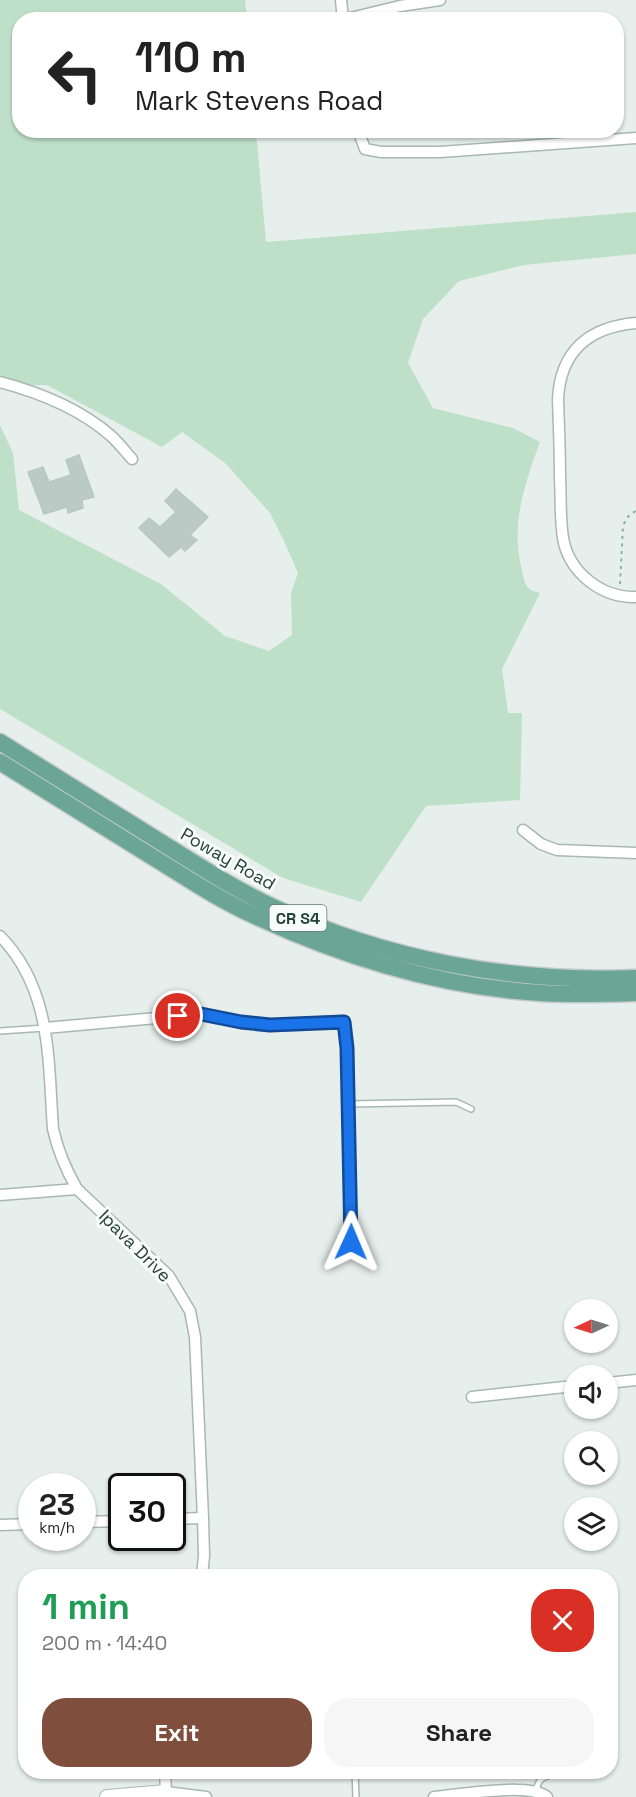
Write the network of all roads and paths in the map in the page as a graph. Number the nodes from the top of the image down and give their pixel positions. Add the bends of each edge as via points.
1 (440, 0) edge
2 (373, 12) edge
3 (361, 138) edge
4 (636, 138) edge
5 (636, 323) edge
6 (0, 382) edge
7 (132, 459) dead end
8 (636, 511) edge
9 (619, 596) junction
10 (636, 597) edge
11 (0, 742) edge
12 (0, 762) edge
13 (523, 830) dead end
14 (636, 853) edge
15 (0, 936) edge
16 (636, 978) edge
17 (636, 993) edge
18 (45, 1028) junction
19 (0, 1031) edge
20 (348, 1104) junction
21 (471, 1109) dead end
22 (77, 1189) junction
23 (0, 1195) edge
24 (351, 1242) dead end
25 (636, 1380) edge
26 (618, 1382) edge
27 (564, 1387) edge
28 (471, 1397) dead end
29 (203, 1518) junction
30 (186, 1519) edge
31 (18, 1524) edge
32 (0, 1525) edge
33 (202, 1569) edge
34 (165, 1779) edge
35 (355, 1779) edge
36 (541, 1779) edge
37 (536, 1791) junction
38 (166, 1795) edge
39 (107, 1797) edge
40 (206, 1797) edge
41 (356, 1797) edge
42 (434, 1797) edge
43 (547, 1797) edge

1 - 2 street
3 - 4 street via 365,149 381,152 440,152
5 - 9 street via 613,326 585,340 570,357 561,376 558,400 566,549 582,574 597,587
6 - 7 street via 24,388 79,413 111,435
8 - 9 path via 623,526
9 - 10 street
11 - 16 main road, Poway Road / CR S4 via 221,880 323,929 377,947 488,972 576,979
12 - 17 main road, Poway Road / CR S4 via 250,914 360,959 484,987 549,994
13 - 14 street via 557,850
15 - 18 street, Ipava Drive via 33,984
18 - 19 lane
18 - 20 street via 201,1014 270,1025 344,1022
18 - 22 street, Ipava Drive via 53,1129
20 - 21 lane via 435,1101 456,1102
20 - 24 street
22 - 23 street
22 - 29 street, Ipava Drive via 169,1276 189,1311 195,1337
25 - 26 street
27 - 28 street
29 - 30 street
29 - 33 street, Ipava Drive
31 - 32 street
34 - 38 street
35 - 41 lane
36 - 37 lane
37 - 42 street via 516,1789
37 - 43 street
38 - 39 street
38 - 40 street

